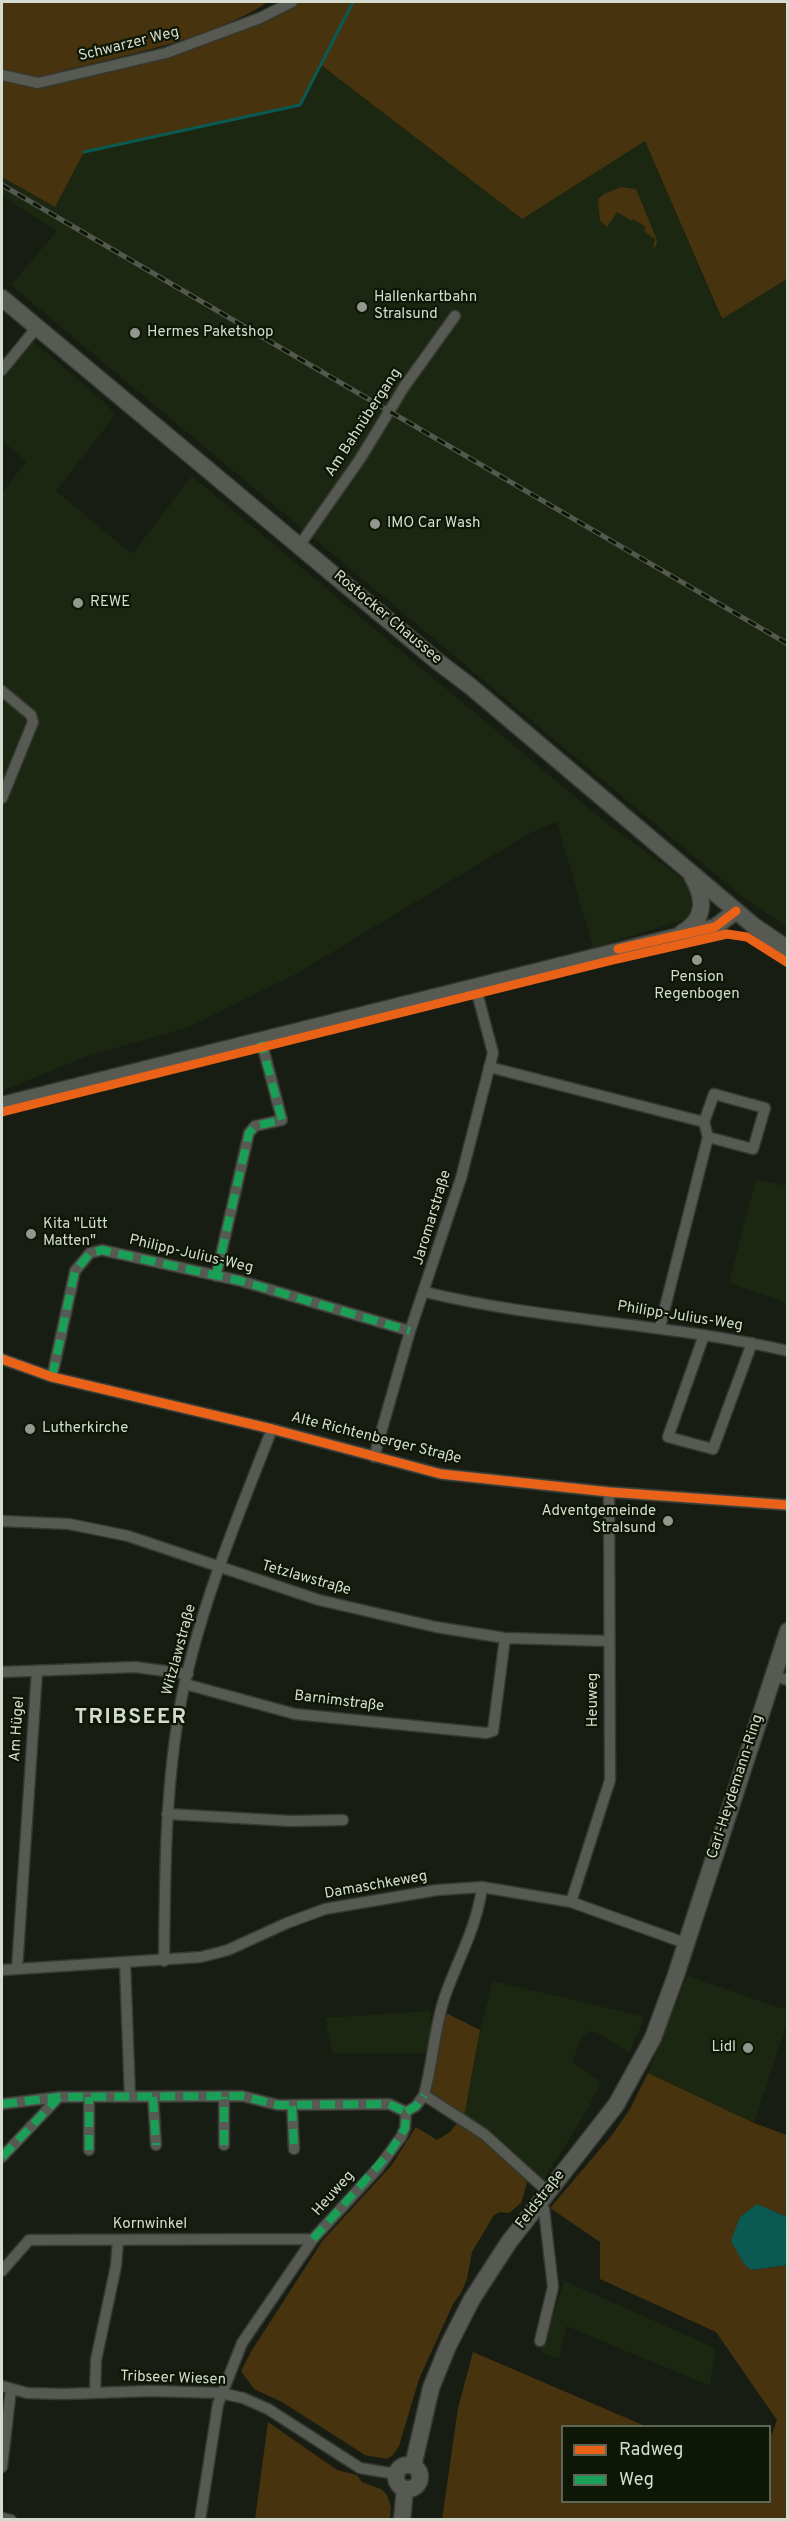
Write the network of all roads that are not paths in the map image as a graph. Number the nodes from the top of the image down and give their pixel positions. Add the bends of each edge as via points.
1 (292, 2) edge
2 (2, 75) edge
3 (2, 298) edge
4 (455, 316) dead end
5 (37, 327) junction
6 (2, 370) edge
7 (299, 546) junction
8 (2, 691) edge
9 (2, 798) edge
10 (685, 866) junction
11 (735, 911) junction
12 (677, 935) junction
13 (788, 949) edge
14 (475, 985) junction
15 (261, 1040) junction
16 (489, 1067) junction
17 (2, 1105) edge
18 (704, 1122) junction
19 (708, 1137) junction
20 (216, 1276) junction
21 (425, 1292) junction
22 (660, 1328) junction
23 (411, 1331) junction
24 (704, 1335) junction
25 (752, 1343) junction
26 (788, 1351) edge
27 (2, 1359) edge
28 (52, 1377) junction
29 (272, 1429) junction
30 (374, 1457) junction
31 (609, 1492) junction
32 (788, 1505) edge
33 (2, 1521) edge
34 (219, 1565) junction
35 (788, 1631) edge
36 (505, 1638) junction
37 (609, 1641) junction
38 (38, 1671) junction
39 (2, 1672) edge
40 (780, 1678) edge
41 (187, 1679) junction
42 (167, 1814) junction
43 (344, 1820) dead end
44 (482, 1887) junction
45 (571, 1902) junction
46 (685, 1943) junction
47 (164, 1961) junction
48 (125, 1963) junction
49 (17, 1969) junction
50 (2, 1970) edge
51 (424, 2095) junction
52 (58, 2097) junction
53 (89, 2097) junction
54 (130, 2097) junction
55 (153, 2097) junction
56 (224, 2097) junction
57 (2, 2104) edge
58 (292, 2106) junction
59 (406, 2112) junction
60 (156, 2145) dead end
61 (224, 2145) dead end
62 (294, 2149) dead end
63 (89, 2150) dead end
64 (2, 2157) edge
65 (542, 2197) junction
66 (313, 2239) junction
67 (118, 2240) junction
68 (2, 2271) edge
69 (540, 2341) dead end
70 (6, 2388) edge
71 (95, 2393) junction
72 (221, 2393) junction
73 (413, 2466) junction
74 (2, 2467) edge
75 (396, 2474) junction
76 (405, 2489) junction
77 (2, 2518) edge
78 (11, 2520) edge
79 (200, 2520) edge
80 (402, 2520) edge

1 - 2 street, Schwarzer Weg via 166,53 38,83
3 - 5 main road, Rostocker Chaussee
4 - 7 street, Am Bahnübergang
5 - 6 street
5 - 7 main road, Rostocker Chaussee
7 - 10 main road, Rostocker Chaussee
8 - 9 street via 31,715 33,722
10 - 11 main road, Rostocker Chaussee
10 - 12 main road via 699,888 702,908 694,923
11 - 12 main road via 715,927
11 - 13 main road, Rostocker Chaussee
12 - 14 main road
14 - 15 main road
14 - 16 street, Jaromarstraße via 493,1053
15 - 17 main road
15 - 20 street via 282,1120 255,1126 249,1133
16 - 18 street
16 - 21 street, Jaromarstraße via 461,1178
18 - 19 street
18 - 19 street via 714,1094 765,1108 753,1149
19 - 22 street
20 - 23 street, Philipp-Julius-Weg
20 - 28 street, Philipp-Julius-Weg via 102,1250 90,1253 75,1271
21 - 22 street, Philipp-Julius-Weg via 478,1305
21 - 23 street, Jaromarstraße
22 - 24 street, Philipp-Julius-Weg
23 - 30 street, Jaromarstraße
24 - 25 street, Philipp-Julius-Weg
24 - 25 street via 668,1437 713,1449
25 - 26 street, Philipp-Julius-Weg
27 - 28 street, Alte Richtenberger Straße
28 - 29 street, Alte Richtenberger Straße
29 - 30 street, Alte Richtenberger Straße
29 - 34 street, Witzlawstraße
30 - 31 street, Alte Richtenberger Straße via 441,1474
31 - 32 street, Alte Richtenberger Straße
31 - 37 street, Heuweg
33 - 34 street, Tetzlawstraße via 69,1524 128,1536
34 - 36 street, Tetzlawstraße via 232,1573 319,1600 436,1627
34 - 41 street, Witzlawstraße
35 - 40 main road, Carl-Heydemann-Ring
36 - 37 street, Tetzlawstraße
36 - 41 street, Barnimstraße via 493,1731 486,1733 296,1714
37 - 45 street, Heuweg via 610,1780
38 - 39 street, Barnimstraße
38 - 41 street, Barnimstraße via 135,1666
38 - 49 street, Am Hügel
40 - 46 main road, Carl-Heydemann-Ring
41 - 42 street, Witzlawstraße
42 - 43 street
42 - 47 street, Witzlawstraße
44 - 45 street, Damaschkeweg
44 - 47 street, Damaschkeweg via 436,1890 325,1909 228,1950
44 - 51 street via 472,1932 442,2003
45 - 46 street, Damaschkeweg
46 - 65 main road, Feldstraße via 662,2016 633,2077 616,2105
47 - 48 street, Damaschkeweg
48 - 49 street, Damaschkeweg
48 - 54 street
49 - 50 street, Damaschkeweg
51 - 59 street, Heuweg
51 - 65 street via 484,2134
52 - 53 street
52 - 57 street
52 - 64 street
53 - 54 street
53 - 63 street
54 - 55 street
55 - 56 street
55 - 60 street
56 - 58 street via 242,2096
56 - 61 street
58 - 59 street via 389,2104
58 - 62 street
59 - 66 street, Heuweg via 405,2128 390,2152
65 - 69 street via 553,2287
65 - 73 main road, Feldstraße via 489,2272 453,2336 431,2388
66 - 67 street, Kornwinkel
66 - 72 street, Heuweg via 242,2343
67 - 68 street, Kornwinkel via 29,2240
67 - 71 street via 96,2360
70 - 71 street, Tribseer Wiesen via 27,2393
70 - 74 street
71 - 72 street, Tribseer Wiesen
72 - 75 street, Tribseer Wiesen via 268,2409 360,2468
72 - 79 street, Heuweg
73 - 75 main road via 404,2465
73 - 76 main road, Feldstraße via 419,2471 419,2483 413,2489
75 - 76 main road via 397,2482
76 - 80 main road, Feldstraße
77 - 78 street

